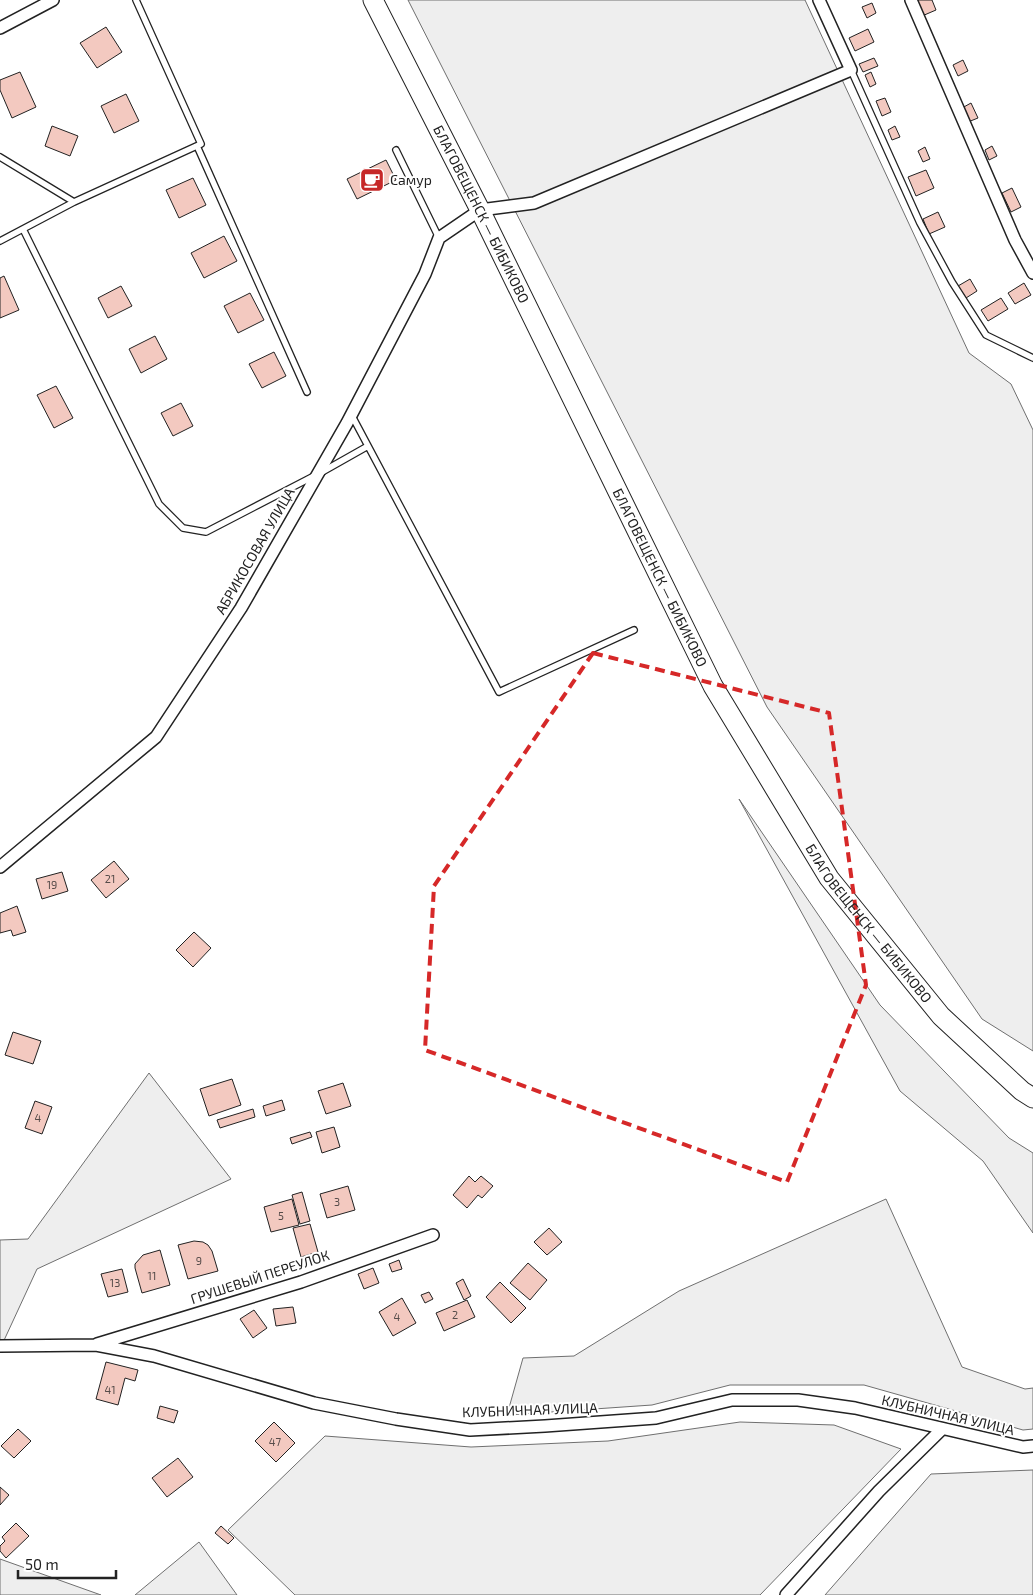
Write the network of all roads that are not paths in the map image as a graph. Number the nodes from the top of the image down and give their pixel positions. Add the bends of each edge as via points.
1 (53, 0) edge
2 (136, 0) edge
3 (373, 0) edge
4 (819, 0) edge
5 (911, 0) edge
6 (0, 28) edge
7 (851, 70) junction
8 (197, 146) junction
9 (396, 150) dead end
10 (0, 157) edge
11 (74, 202) junction
12 (480, 210) junction
13 (23, 229) junction
14 (439, 238) junction
15 (0, 241) edge
16 (1033, 273) edge
17 (1033, 358) edge
18 (307, 392) dead end
19 (352, 414) junction
20 (368, 446) junction
21 (317, 475) junction
22 (634, 630) dead end
23 (0, 867) edge
24 (1033, 1098) edge
25 (433, 1235) dead end
26 (96, 1345) junction
27 (0, 1346) edge
28 (22, 1346) junction
29 (0, 1354) edge
30 (942, 1429) junction
31 (1033, 1446) edge
32 (786, 1595) edge

1 - 6 street
2 - 8 lane via 201,144
3 - 12 main road, БЛАГОВЕЩЕНСК — БИБИКОВО
4 - 7 street
5 - 16 street
7 - 12 street via 534,202
7 - 17 lane via 920,223 952,282 986,335
8 - 11 lane
8 - 18 lane
9 - 14 lane
10 - 11 lane
11 - 13 lane
12 - 14 street
12 - 24 main road, БЛАГОВЕЩЕНСК — БИБИКОВО via 713,686 829,878 941,1016
13 - 15 lane
13 - 21 lane via 160,504 182,528 206,532
14 - 19 street, АБРИКОСОВАЯ УЛИЦА via 425,274
19 - 20 lane
19 - 21 street, АБРИКОСОВАЯ УЛИЦА
20 - 21 lane
20 - 22 lane via 499,692
21 - 23 street, АБРИКОСОВАЯ УЛИЦА via 241,608 156,737
25 - 26 street, ГРУШЕВЫЙ ПЕРЕУЛОК via 301,1282
26 - 28 street, КЛУБНИЧНАЯ УЛИЦА
26 - 30 street, КЛУБНИЧНАЯ УЛИЦА via 154,1356 314,1403 470,1430 656,1418 732,1400 798,1400 855,1408
27 - 28 street, КЛУБНИЧНАЯ УЛИЦА
28 - 29 street
30 - 31 street, КЛУБНИЧНАЯ УЛИЦА via 1022,1447
30 - 32 street via 879,1491

